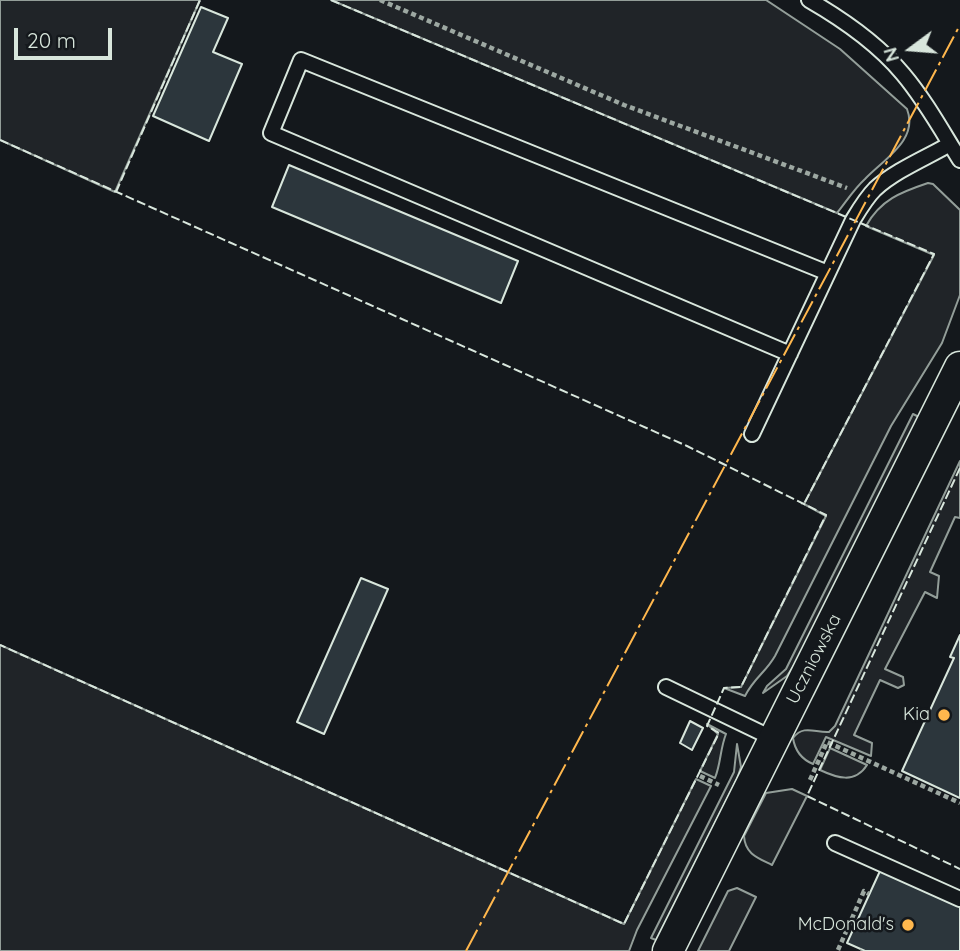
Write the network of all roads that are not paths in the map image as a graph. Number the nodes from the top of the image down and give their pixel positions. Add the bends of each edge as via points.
1 (809, 0) edge
2 (950, 144) junction
3 (960, 160) edge
4 (828, 273) junction
5 (790, 354) junction
6 (960, 366) edge
7 (752, 434) dead end
8 (666, 687) dead end
9 (774, 739) junction
10 (835, 843) dead end
11 (960, 899) edge
12 (668, 951) edge

1 - 2 lane via 874,46 902,73
2 - 3 lane
2 - 4 lane via 875,189 853,220
4 - 5 lane
4 - 5 lane via 301,60 271,133
5 - 7 lane
6 - 9 street, Uczniowska
8 - 9 lane
9 - 12 street, Uczniowska
10 - 11 lane

